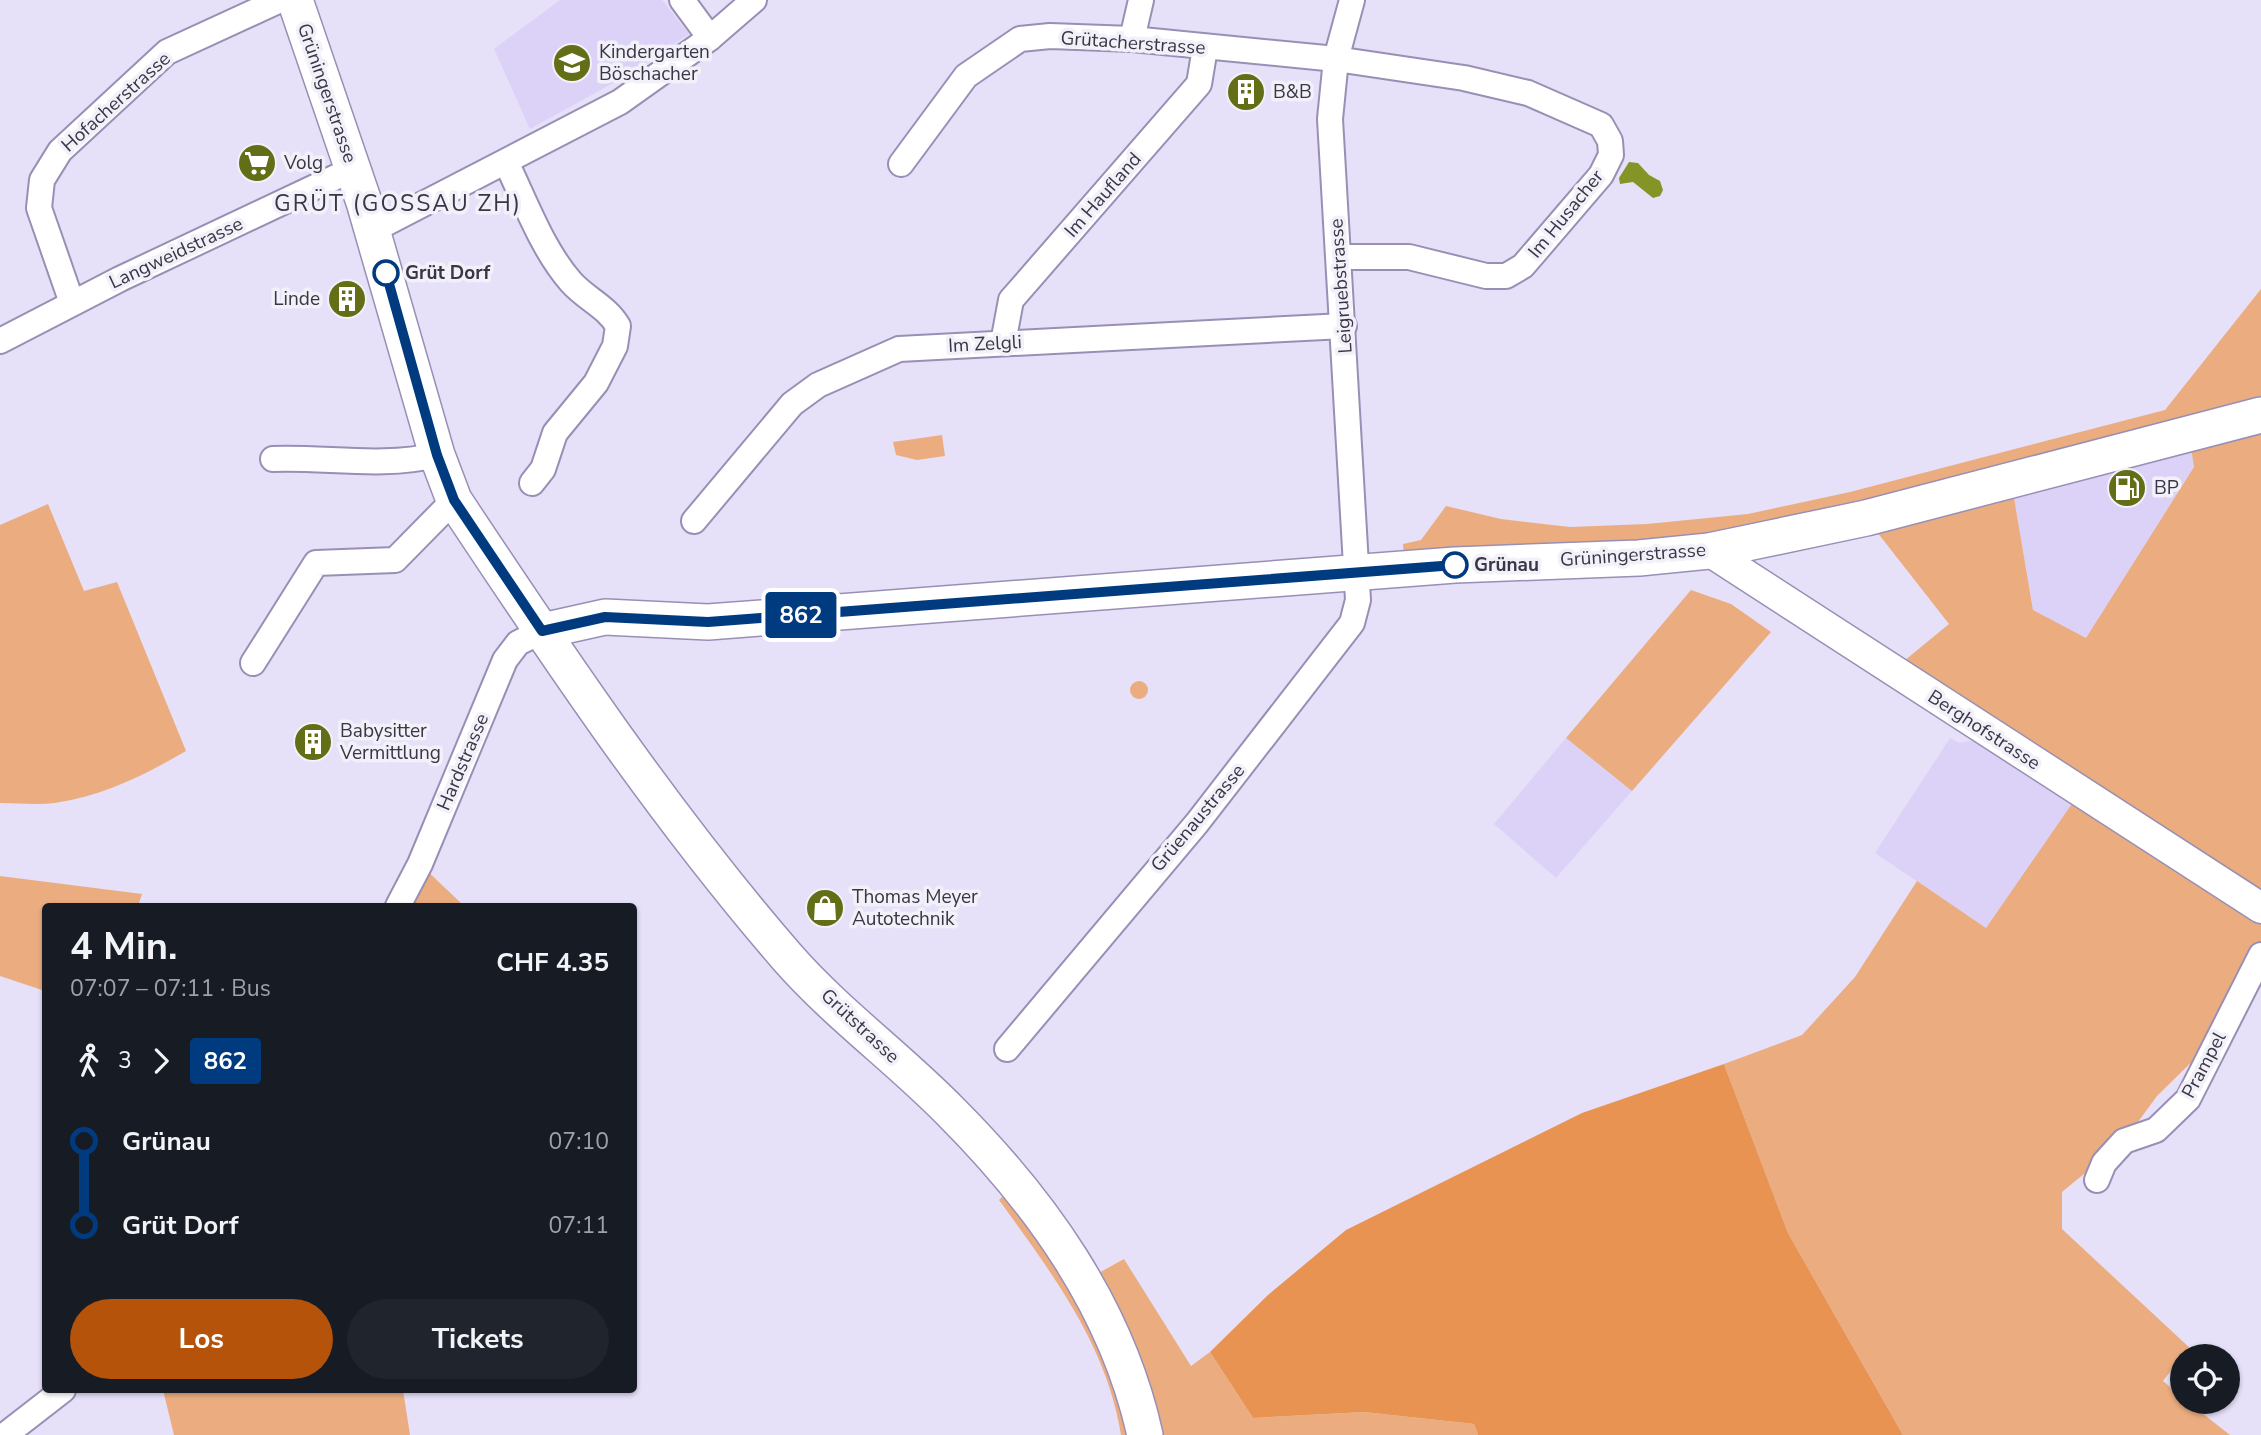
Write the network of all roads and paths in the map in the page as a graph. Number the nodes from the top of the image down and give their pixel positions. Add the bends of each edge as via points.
1 (280, 0) edge
2 (295, 0) edge
3 (682, 0) edge
4 (754, 0) edge
5 (1141, 0) edge
6 (1352, 0) edge
7 (710, 38) junction
8 (1132, 39) junction
9 (1205, 48) junction
10 (1336, 59) junction
11 (506, 162) junction
12 (901, 164) dead end
13 (353, 169) junction
14 (373, 230) junction
15 (1339, 257) junction
16 (72, 303) junction
17 (1344, 326) junction
18 (0, 341) edge
19 (1003, 343) junction
20 (2261, 415) edge
21 (437, 455) junction
22 (273, 459) dead end
23 (532, 483) dead end
24 (454, 500) junction
25 (694, 521) dead end
26 (1709, 551) junction
27 (1357, 574) junction
28 (542, 631) junction
29 (253, 663) dead end
30 (400, 903) edge
31 (2261, 908) edge
32 (2261, 955) edge
33 (1007, 1049) dead end
34 (2097, 1180) dead end
35 (59, 1393) edge
36 (5, 1435) edge
37 (1145, 1435) edge

1 - 16 street, Hofacherstrasse via 167,52 60,151 42,180 39,208
2 - 13 main road, Grüningerstrasse
3 - 7 street
4 - 7 street
5 - 8 street
6 - 10 street, Leigruebstrasse
7 - 11 street via 620,102
8 - 9 street, Grütacherstrasse
8 - 12 street, Grütacherstrasse via 1020,39 967,76
9 - 10 street, Grütacherstrasse
9 - 19 street, Im Haufland via 1199,84 1011,300
10 - 15 street, Leigruebstrasse via 1330,119
10 - 15 street, Im Husacher via 1464,78 1528,93 1601,125 1611,155 1601,175 1524,266 1506,276 1486,276 1409,257
11 - 14 street
11 - 23 street via 554,259 572,283 610,312 618,326 615,346 596,383 555,433 543,470
13 - 14 main road, Grüningerstrasse
13 - 16 street, Langweidstrasse
14 - 21 main road, Grüningerstrasse
15 - 17 street, Leigruebstrasse
16 - 18 street, Langweidstrasse
17 - 19 street, Im Zelgli
17 - 27 street, Leigruebstrasse
19 - 25 street, Im Zelgli via 899,349 818,385 792,404
20 - 26 main road, Grüningerstrasse via 1866,518
21 - 22 street via 376,464
21 - 24 main road, Grüningerstrasse
24 - 28 main road, Grüningerstrasse
24 - 29 street via 395,560 316,563
26 - 27 main road, Grüningerstrasse
26 - 31 street, Berghofstrasse
27 - 28 main road, Grüningerstrasse via 708,622 605,617
27 - 33 street, Grüenaustrasse via 1358,600 1341,640 1197,823
28 - 30 street, Hardstrasse via 518,643 505,660
28 - 37 main road, Grütstrasse via 681,826 789,959 950,1111 1016,1183 1086,1280 1102,1310 1122,1353
32 - 34 street, Prampel via 2188,1099 2157,1130 2123,1141 2104,1163
35 - 36 street

